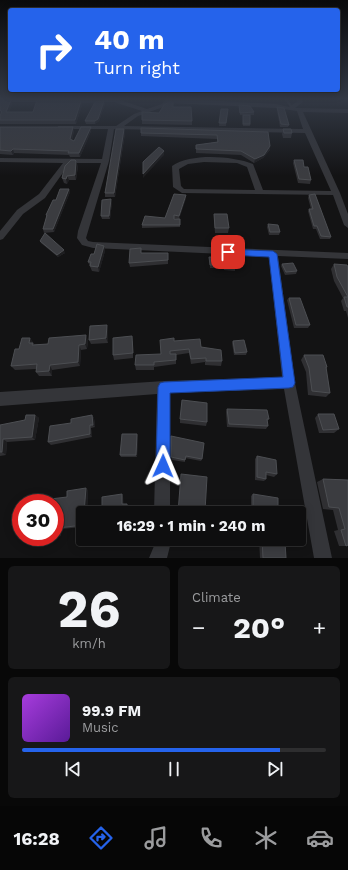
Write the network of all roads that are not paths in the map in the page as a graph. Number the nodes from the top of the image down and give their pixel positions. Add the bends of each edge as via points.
1 (120, 124) edge
2 (303, 124) edge
3 (115, 127) junction
4 (49, 128) edge
5 (307, 131) junction
6 (0, 160) edge
7 (70, 161) junction
8 (105, 161) junction
9 (260, 192) junction
10 (336, 193) junction
11 (348, 225) edge
12 (0, 237) edge
13 (273, 254) junction
14 (348, 256) edge
15 (289, 383) junction
16 (164, 387) junction
17 (0, 399) edge
18 (162, 506) edge
19 (162, 546) edge
20 (158, 558) edge
21 (323, 558) edge

1 - 3 street
2 - 5 street
3 - 4 street
3 - 5 street
3 - 8 street
5 - 10 street
6 - 7 street
7 - 8 street
7 - 12 street via 64,165 42,196 20,212
8 - 13 street via 82,232 81,238 85,243
9 - 9 street via 182,191 177,187 175,168 179,164 192,162 238,161 250,166
9 - 10 street
10 - 11 street
13 - 14 street
13 - 15 street
15 - 16 street
15 - 21 street
16 - 17 street
16 - 18 street
19 - 20 street

